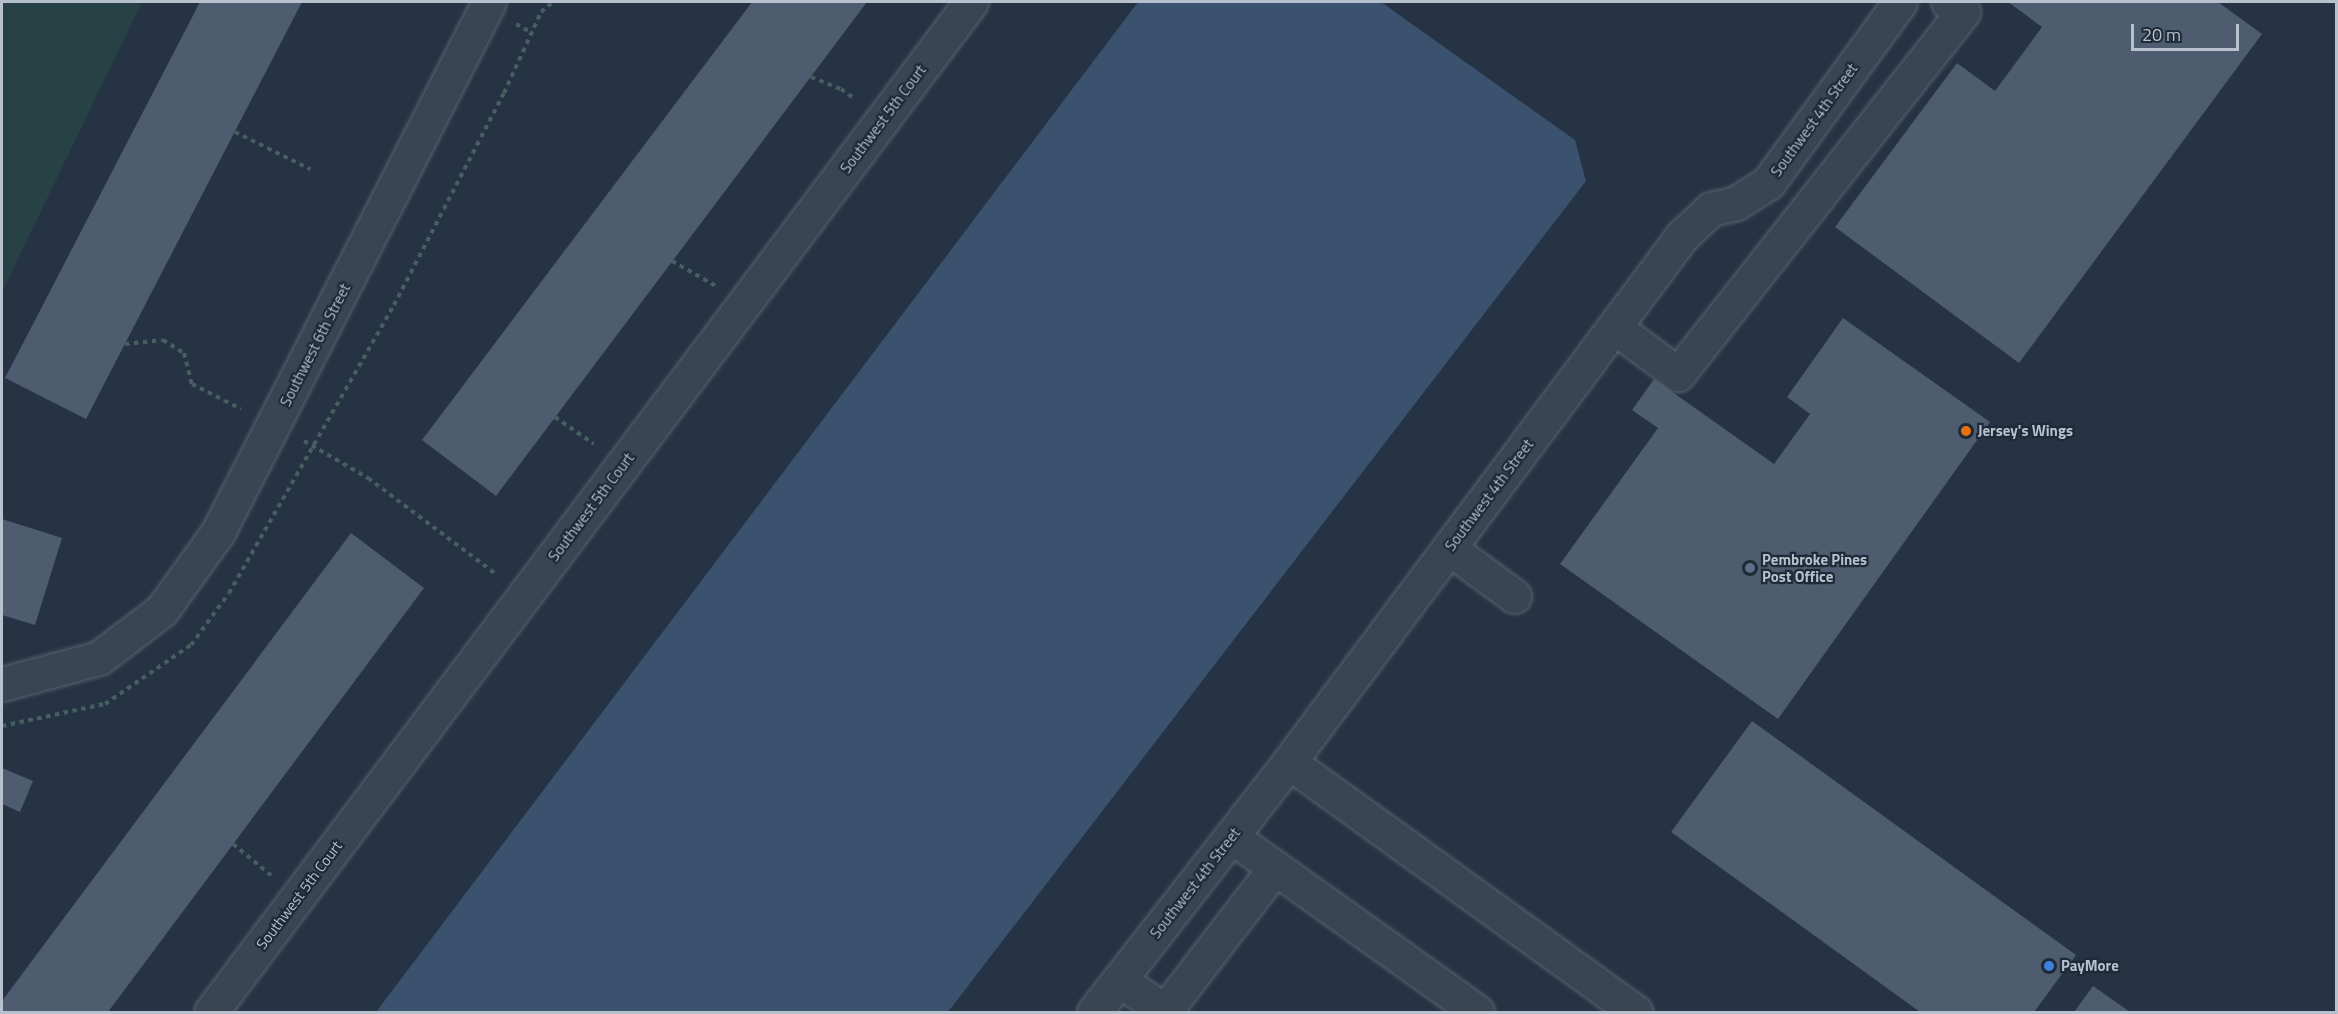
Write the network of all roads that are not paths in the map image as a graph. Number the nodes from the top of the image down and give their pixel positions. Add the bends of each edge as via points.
1 (489, 2) edge
2 (971, 2) edge
3 (1900, 2) edge
4 (1948, 2) edge
5 (1614, 327) junction
6 (1449, 548) junction
7 (1514, 596) dead end
8 (2, 684) edge
9 (1289, 762) junction
10 (1232, 837) junction
11 (1275, 868) junction
12 (1119, 980) junction
13 (211, 1012) edge
14 (1094, 1012) edge
15 (1164, 1012) edge
16 (1476, 1012) edge
17 (1635, 1012) edge

1 - 8 street, Southwest 6th Street via 218,532 162,610 99,658
2 - 13 street, Southwest 5th Court
3 - 5 street, Southwest 4th Street via 1768,183 1736,203 1711,209 1682,236
4 - 5 street via 1963,12 1678,374
5 - 6 street, Southwest 4th Street
6 - 7 street
6 - 9 street, Southwest 4th Street
9 - 10 street, Southwest 4th Street
9 - 17 street
10 - 11 street
10 - 12 street, Southwest 4th Street
11 - 15 street
11 - 16 street
12 - 14 street, Southwest 4th Street
12 - 15 street

